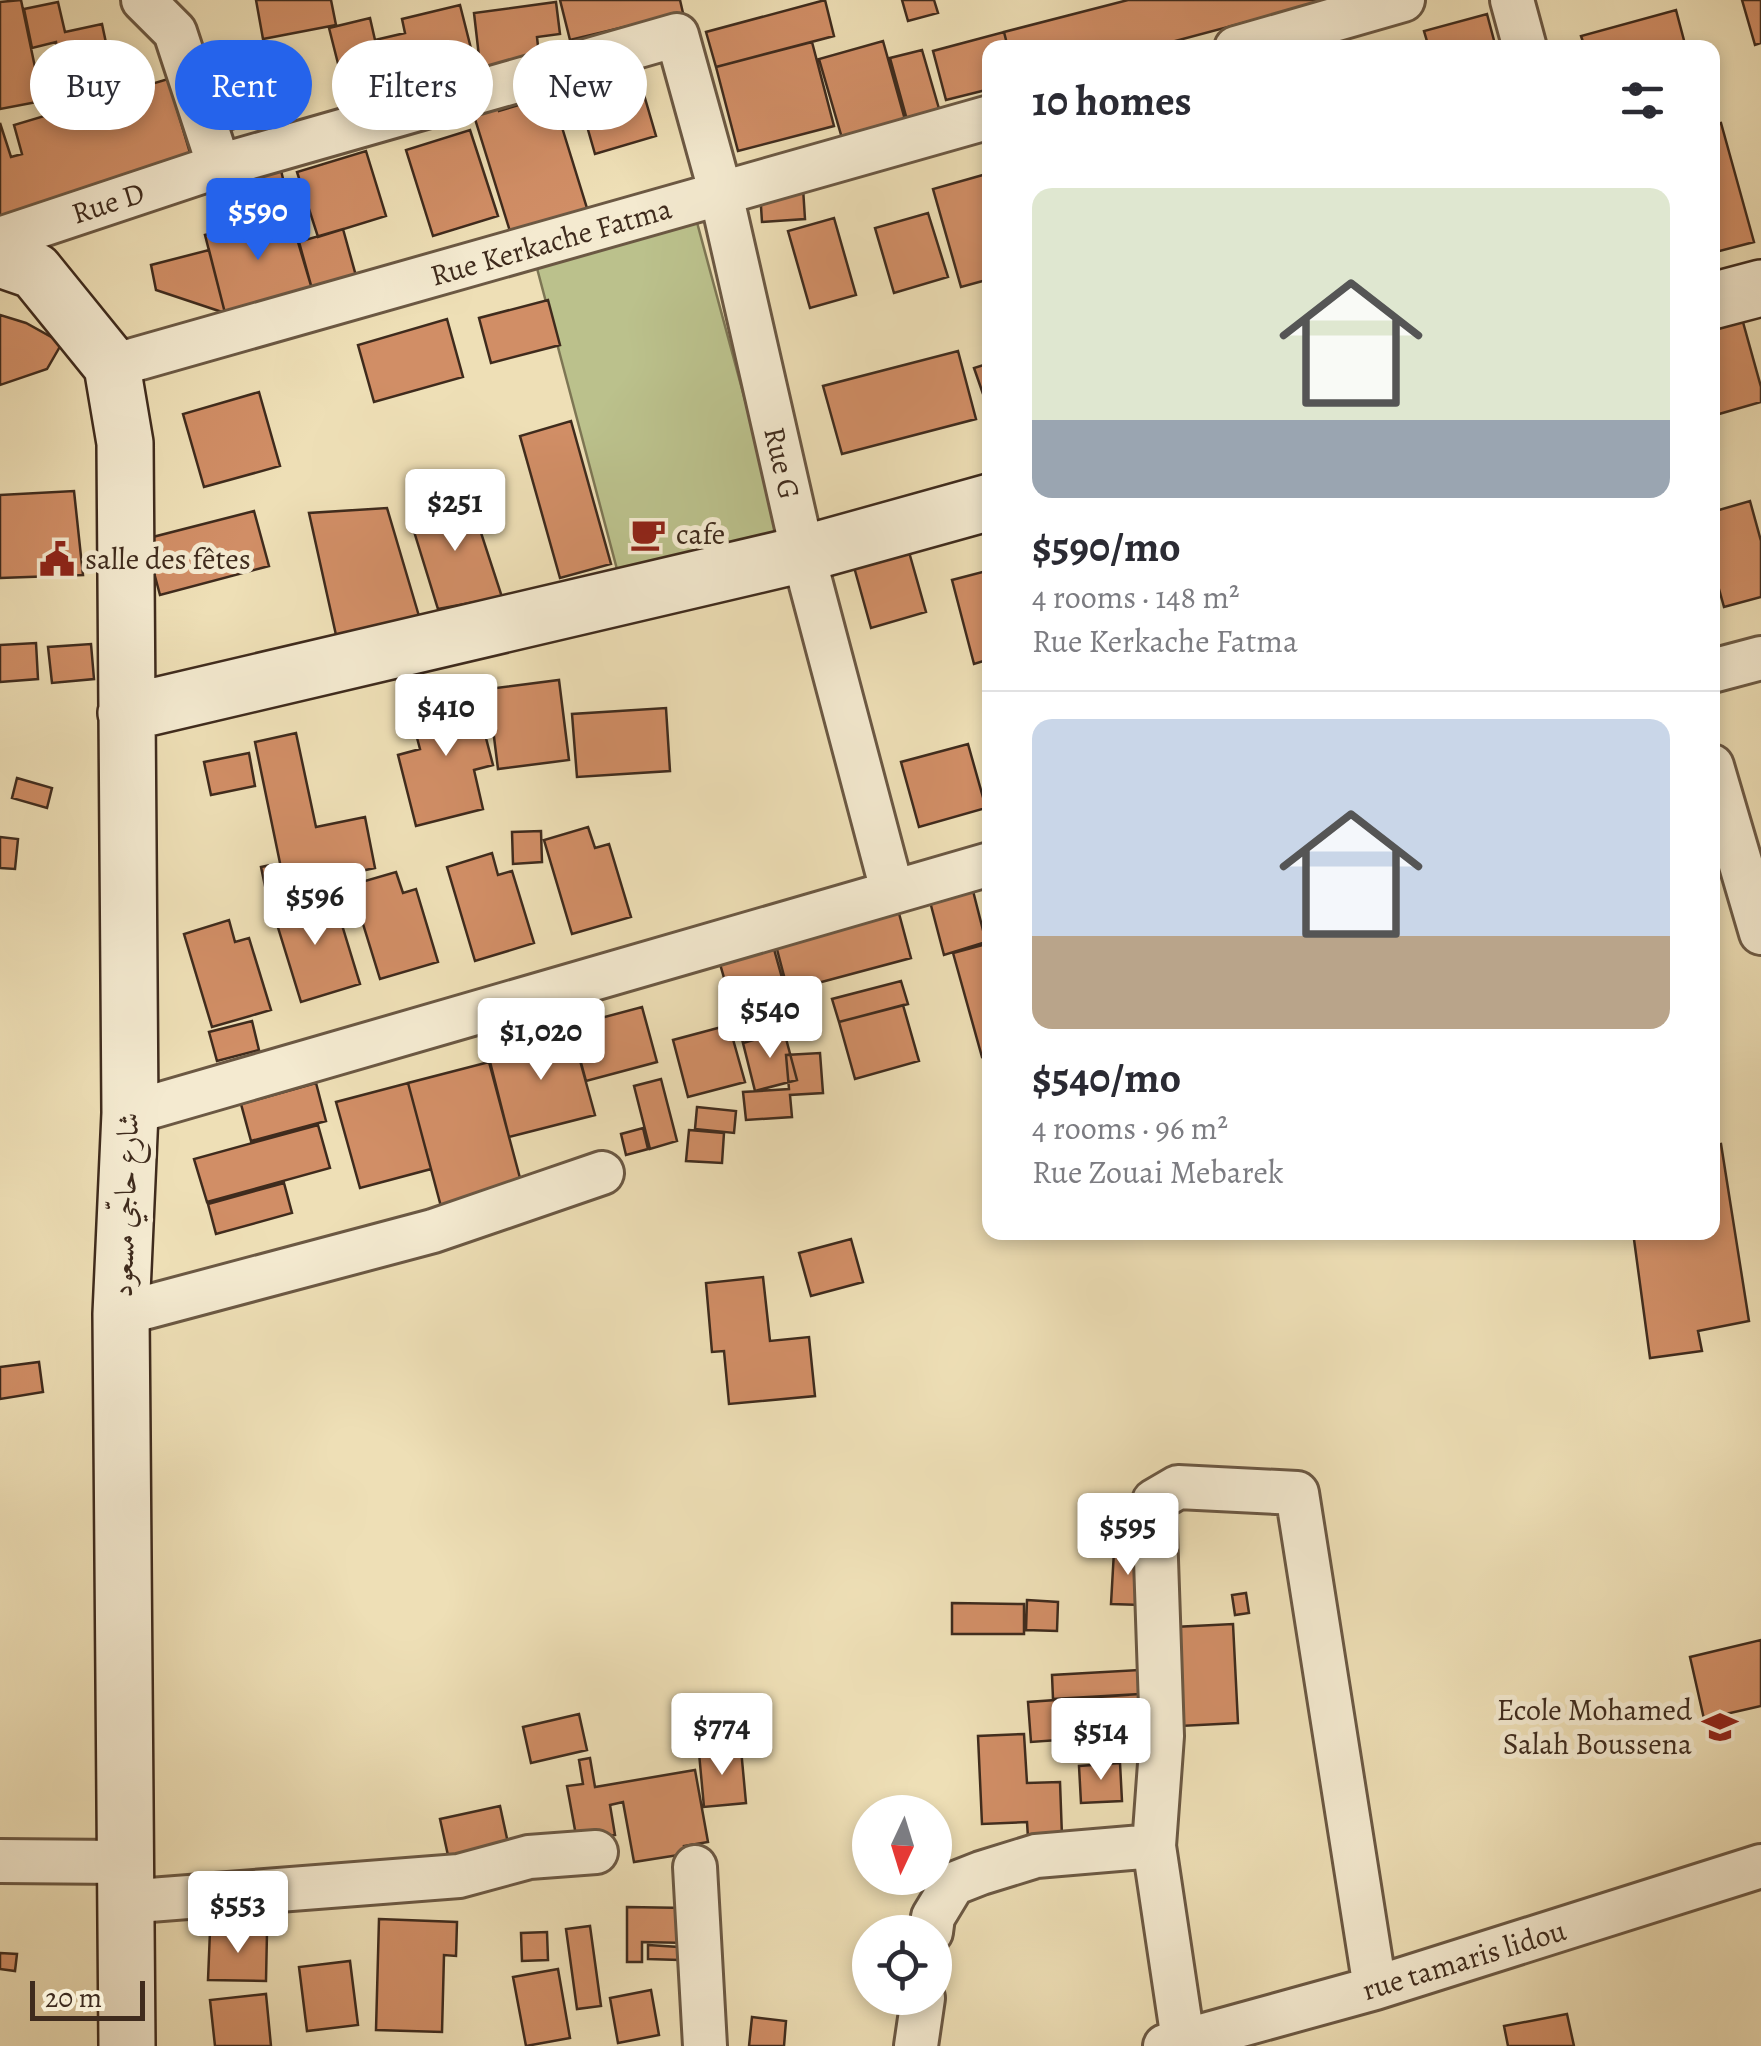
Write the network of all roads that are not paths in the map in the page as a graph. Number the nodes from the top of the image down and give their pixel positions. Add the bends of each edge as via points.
1 (143, 0) edge
2 (1403, 0) edge
3 (1512, 0) edge
4 (184, 16) edge
5 (677, 34) joint
6 (1264, 40) edge
7 (1522, 40) edge
8 (982, 119) edge
9 (219, 166) junction
10 (722, 194) junction
11 (0, 239) edge
12 (0, 259) edge
13 (1761, 288) edge
14 (1720, 299) edge
15 (112, 366) junction
16 (982, 504) edge
17 (803, 554) junction
18 (1761, 658) edge
19 (1720, 669) edge
20 (126, 713) junction
21 (1720, 786) edge
22 (982, 866) edge
23 (1753, 870) edge
24 (892, 890) junction
25 (1761, 933) edge
26 (130, 1114) junction
27 (602, 1174) dead end
28 (120, 1314) junction
29 (1154, 1846) junction
30 (596, 1852) dead end
31 (0, 1862) edge
32 (1761, 1866) edge
33 (695, 1867) dead end
34 (124, 1882) junction
35 (934, 1915) edge
36 (1375, 1988) junction
37 (921, 2015) edge
38 (1174, 2043) edge
39 (127, 2046) edge
40 (704, 2046) edge
41 (916, 2046) edge

1 - 4 street
2 - 6 street
3 - 7 street
4 - 9 street
5 - 9 street, Rue D
5 - 10 street, Rue G
8 - 10 street, Rue Kerkache Fatma
9 - 11 street, Rue D
10 - 15 street, Rue Kerkache Fatma
10 - 17 street, Rue G
12 - 15 main road via 36,271
13 - 14 main road
15 - 20 main road, شارع حاجّي مسعود via 124,443
16 - 17 main road
17 - 20 main road
17 - 24 street, Rue G
18 - 19 street
20 - 26 main road, شارع حاجّي مسعود
21 - 23 street
22 - 24 street
23 - 25 street
24 - 26 street
26 - 28 main road, شارع حاجّي مسعود
27 - 28 street via 432,1232
28 - 34 main road, شارع حاجّي مسعود
29 - 35 street via 1036,1856 980,1873 953,1884
29 - 36 street via 1162,1736 1154,1501 1178,1487 1297,1493
29 - 38 street
30 - 34 street via 529,1858 459,1876
31 - 34 street
32 - 36 street, rue tamaris lidou
33 - 40 street
34 - 39 main road, شارع حاجّي مسعود
36 - 38 street, rue tamaris lidou
37 - 41 street

